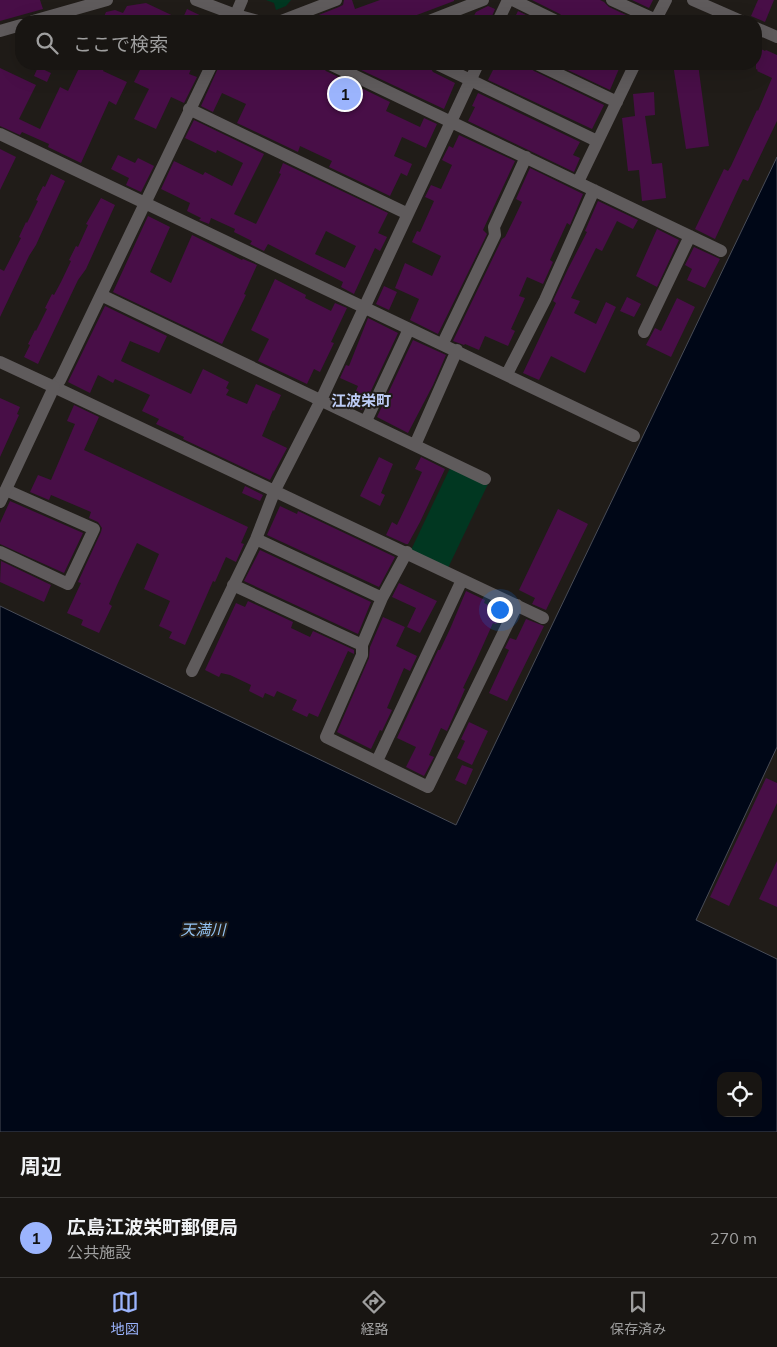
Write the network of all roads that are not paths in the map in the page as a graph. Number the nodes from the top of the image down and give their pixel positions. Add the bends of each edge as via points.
1 (107, 0) edge
2 (196, 0) edge
3 (242, 0) edge
4 (336, 0) edge
5 (483, 0) edge
6 (508, 0) edge
7 (513, 0) edge
8 (612, 0) edge
9 (666, 0) edge
10 (693, 0) edge
11 (54, 15) edge
12 (228, 15) edge
13 (236, 15) edge
14 (297, 15) edge
15 (453, 15) edge
16 (501, 15) edge
17 (544, 15) edge
18 (643, 15) edge
19 (659, 15) edge
20 (727, 15) edge
21 (15, 27) edge
22 (0, 31) edge
23 (762, 31) edge
24 (777, 37) edge
25 (209, 70) edge
26 (345, 70) edge
27 (450, 70) edge
28 (475, 70) edge
29 (550, 70) edge
30 (632, 70) edge
31 (471, 80) junction
32 (616, 102) junction
33 (190, 109) junction
34 (451, 121) junction
35 (0, 134) edge
36 (597, 141) junction
37 (526, 157) junction
38 (578, 182) junction
39 (594, 190) junction
40 (144, 204) junction
41 (408, 214) junction
42 (690, 236) junction
43 (721, 251) dead end
44 (102, 294) junction
45 (363, 308) junction
46 (409, 329) junction
47 (644, 332) dead end
48 (443, 343) junction
49 (457, 350) junction
50 (0, 362) edge
51 (507, 374) junction
52 (54, 388) junction
53 (321, 400) junction
54 (366, 421) junction
55 (634, 436) dead end
56 (414, 445) junction
57 (486, 479) dead end
58 (6, 490) junction
59 (276, 490) junction
60 (0, 502) edge
61 (256, 539) junction
62 (0, 552) edge
63 (407, 552) junction
64 (462, 580) junction
65 (233, 585) junction
66 (382, 598) junction
67 (517, 605) junction
68 (543, 618) dead end
69 (362, 645) junction
70 (192, 671) dead end
71 (377, 762) junction

1 - 11 street
2 - 12 street
3 - 13 street
4 - 14 street
5 - 15 street
6 - 16 street
7 - 17 street
8 - 18 street
9 - 19 street
10 - 20 street
21 - 22 street
23 - 24 street
25 - 33 street
26 - 34 street
27 - 31 street
28 - 31 street
29 - 32 street
30 - 32 street
31 - 34 street
31 - 36 street
32 - 36 street
33 - 40 street
33 - 41 street
34 - 37 street
34 - 41 street
35 - 40 street
36 - 38 street
37 - 38 street
37 - 48 street via 494,227 495,235
38 - 39 street
39 - 42 street
39 - 51 street via 545,300
40 - 44 street
40 - 45 street
41 - 45 street
42 - 43 street
42 - 47 street
44 - 52 street
44 - 53 street
45 - 46 street
45 - 53 street
46 - 48 street
46 - 54 street
48 - 49 street
49 - 51 street
49 - 56 street
50 - 52 street
51 - 55 street
52 - 58 street
52 - 59 street
53 - 54 street
53 - 59 street
54 - 56 street
56 - 57 street
58 - 60 street
58 - 62 street via 94,529 68,584
59 - 61 street
59 - 63 street
61 - 65 street
61 - 66 street
63 - 64 street
63 - 66 street
64 - 67 street
64 - 71 street
65 - 69 street
65 - 70 street
66 - 69 street
67 - 68 street
67 - 71 street via 428,786
69 - 71 street via 362,655 326,737

